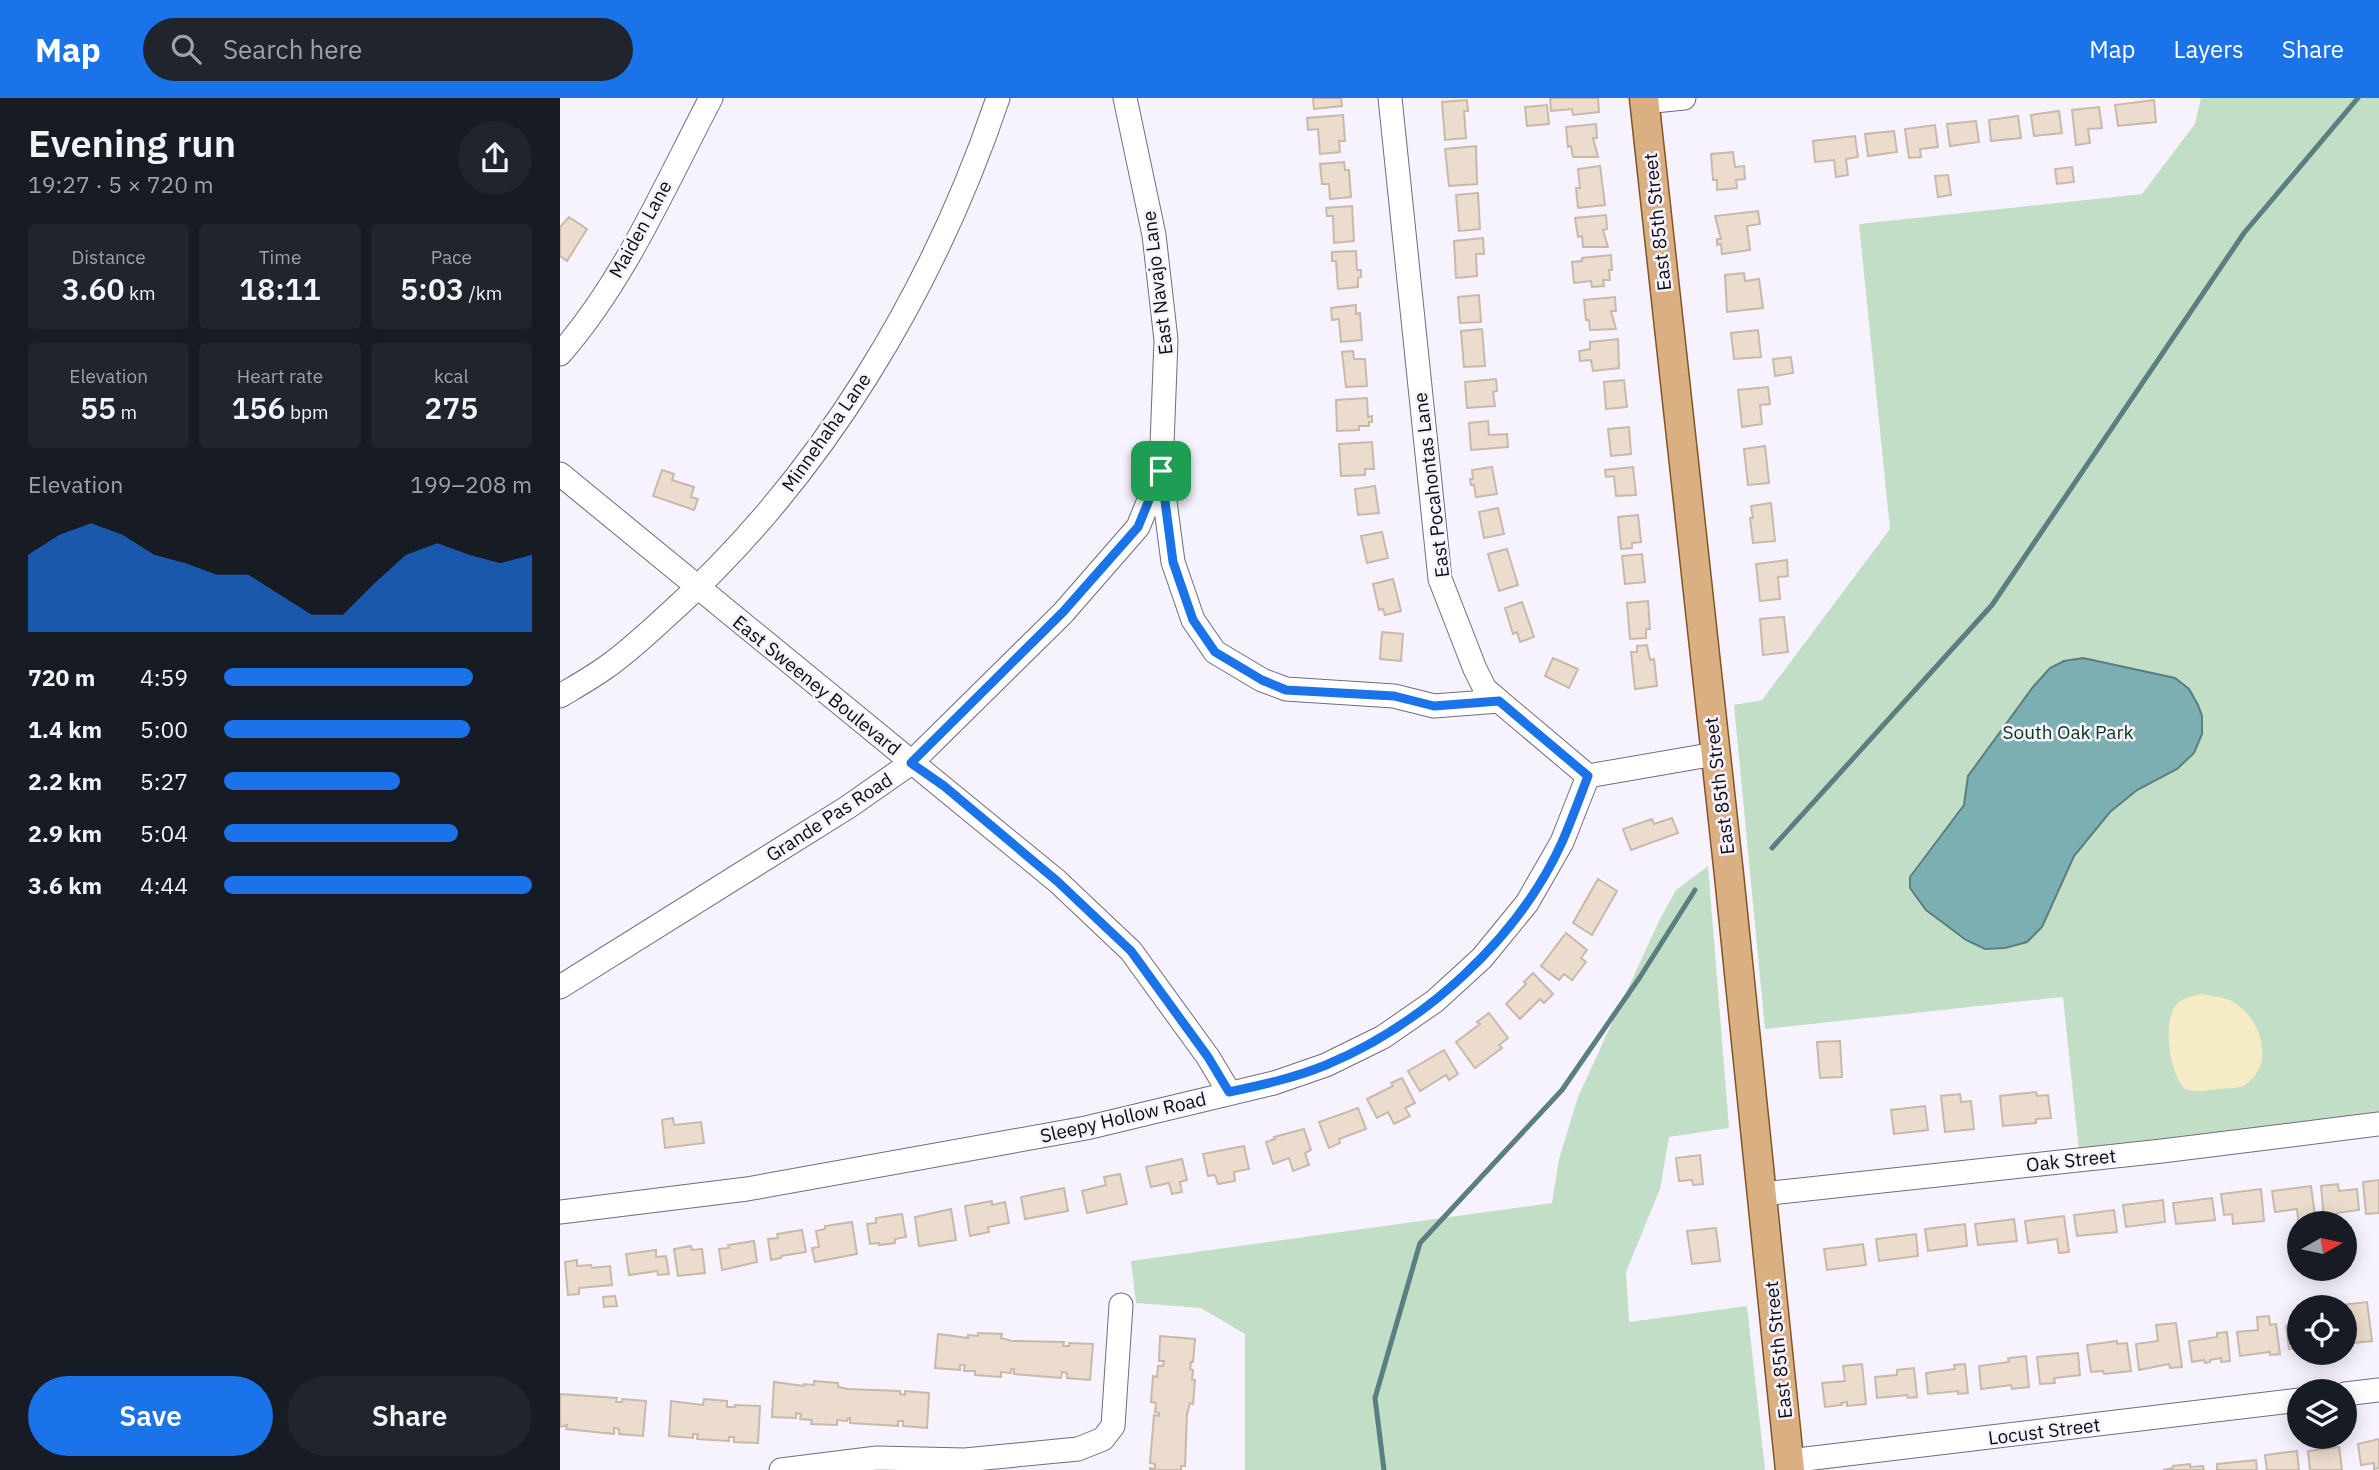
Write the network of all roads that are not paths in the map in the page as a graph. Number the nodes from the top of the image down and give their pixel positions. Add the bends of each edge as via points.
1 (711, 98) edge
2 (998, 98) edge
3 (1125, 98) edge
4 (1390, 98) edge
5 (1685, 98) edge
6 (1644, 100) edge
7 (560, 354) edge
8 (1161, 471) junction
9 (560, 474) edge
10 (1095, 576) joint
11 (698, 587) junction
12 (560, 696) edge
13 (1499, 701) junction
14 (1715, 754) junction
15 (911, 763) junction
16 (1588, 776) junction
17 (560, 987) edge
18 (1229, 1092) junction
19 (2379, 1124) edge
20 (1762, 1194) junction
21 (560, 1212) edge
22 (1121, 1305) dead end
23 (2379, 1390) edge
24 (2357, 1393) edge
25 (2287, 1402) edge
26 (1789, 1465) edge
27 (781, 1470) edge

1 - 7 street, Maiden Lane via 625,262
2 - 11 street, Minnehaha Lane via 946,231 852,398 757,526
3 - 8 street, East Navajo Lane via 1154,234 1167,340
4 - 13 street, East Pocahontas Lane via 1440,579 1475,669 1485,689
5 - 6 street
6 - 14 main road, East 85th Street
8 - 10 street, East Navajo Lane via 1138,527
8 - 13 street, East Navajo Lane via 1173,562 1193,620 1215,652 1286,690 1394,696 1434,706
9 - 11 street, East Sweeney Boulevard
10 - 15 street, Grande Pas Road
11 - 12 street, Minnehaha Lane via 605,668
11 - 15 street, East Sweeney Boulevard
13 - 16 street
14 - 16 street
14 - 20 main road, East 85th Street
15 - 17 street, Grande Pas Road
15 - 18 street, East Sweeney Boulevard via 1057,881 1131,951
16 - 18 street, Sleepy Hollow Road via 1562,842 1527,903 1482,958 1435,1001 1382,1037 1326,1065
18 - 21 street, Sleepy Hollow Road via 1086,1128 747,1189
19 - 20 street, Oak Street
20 - 26 main road, East 85th Street
22 - 27 street via 1113,1426 1103,1439 1078,1449 1003,1457 877,1458
23 - 24 street
25 - 26 street, Locust Street

